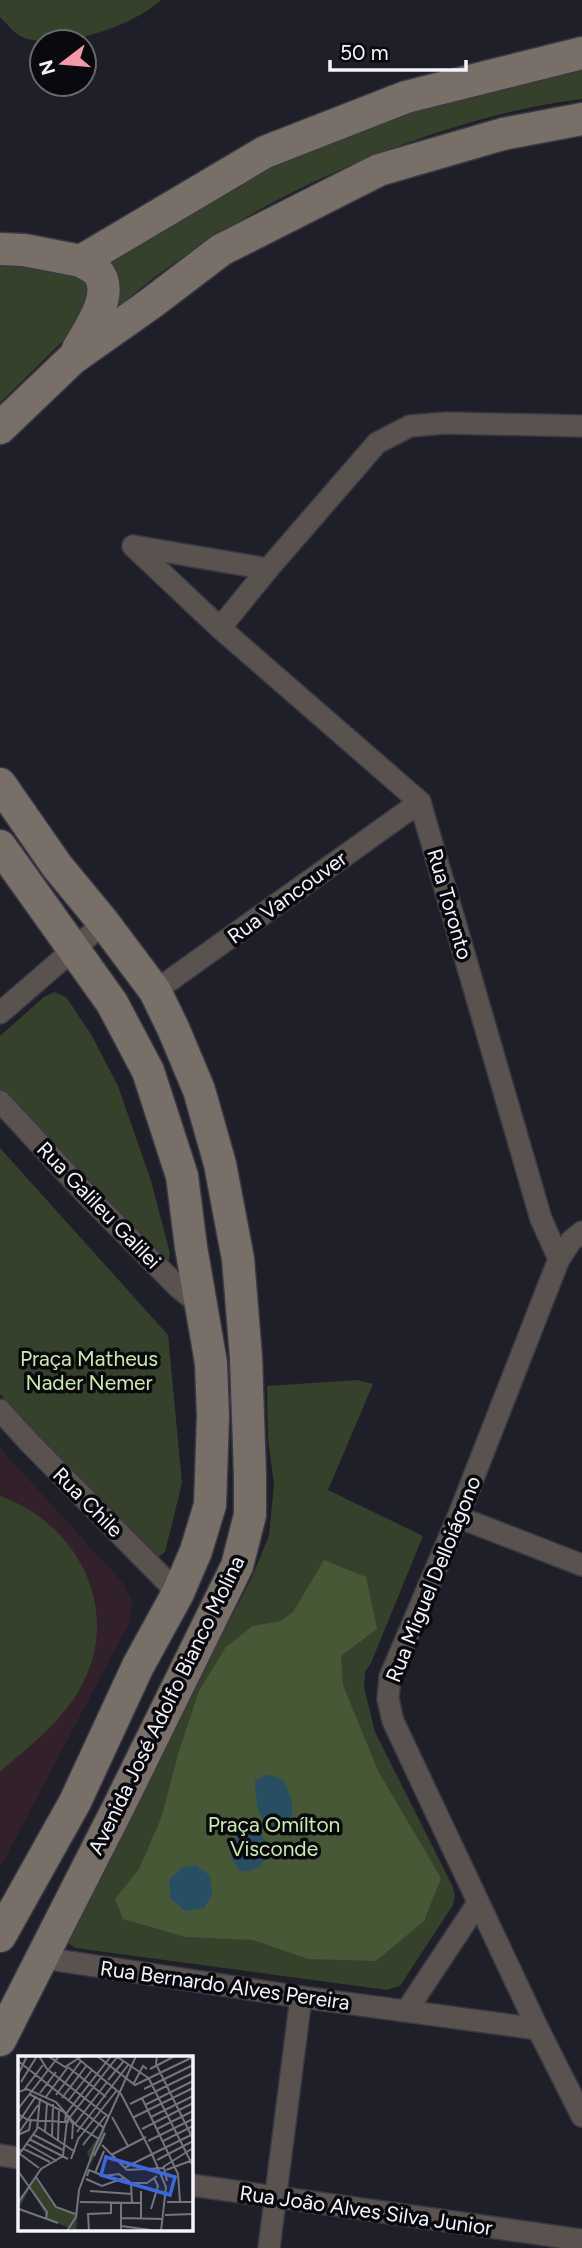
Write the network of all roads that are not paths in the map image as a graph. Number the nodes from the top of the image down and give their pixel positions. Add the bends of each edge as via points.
1 (582, 53) edge
2 (582, 119) edge
3 (0, 249) edge
4 (81, 261) junction
5 (72, 359) junction
6 (582, 426) edge
7 (0, 428) edge
8 (268, 569) junction
9 (220, 628) junction
10 (0, 784) edge
11 (420, 802) junction
12 (0, 846) edge
13 (104, 923) junction
14 (73, 947) junction
15 (155, 992) junction
16 (0, 1013) edge
17 (0, 1101) edge
18 (220, 1164) junction
19 (183, 1176) junction
20 (582, 1232) edge
21 (559, 1259) junction
22 (202, 1306) junction
23 (0, 1410) edge
24 (458, 1517) junction
25 (582, 1565) edge
26 (178, 1592) junction
27 (75, 1802) junction
28 (113, 1819) junction
29 (478, 1903) junction
30 (0, 1936) edge
31 (43, 1958) junction
32 (301, 1997) junction
33 (407, 2010) junction
34 (538, 2029) junction
35 (0, 2040) edge
36 (582, 2116) edge
37 (0, 2155) edge
38 (18, 2158) edge
39 (192, 2185) edge
40 (276, 2198) junction
41 (582, 2240) edge
42 (269, 2248) edge

1 - 4 main road via 406,97 265,152
2 - 5 main road via 503,134 379,170 221,250
3 - 4 main road
4 - 5 main road via 97,271 103,286 101,310
5 - 7 main road
6 - 8 street via 410,426 377,443
8 - 9 street
8 - 9 street via 133,546
9 - 11 street
10 - 13 main road, Avenida José Adolfo Bianco Molina
11 - 15 street, Rua Vancouver
11 - 21 street, Rua Toronto via 541,1219
12 - 14 main road, Avenida José Adolfo Bianco Molina
13 - 14 street
13 - 15 main road, Avenida José Adolfo Bianco Molina
14 - 16 street
14 - 19 main road, Avenida José Adolfo Bianco Molina via 112,1003 148,1071
15 - 18 main road, Avenida José Adolfo Bianco Molina via 199,1090
17 - 22 street, Rua Galileu Galilei via 84,1192
18 - 19 main road
18 - 28 main road, Avenida José Adolfo Bianco Molina via 237,1259 245,1345 250,1515 237,1566
19 - 22 main road, Avenida José Adolfo Bianco Molina
20 - 21 street, Rua Miguel Delloiágono
21 - 24 street, Rua Miguel Delloiágono
22 - 26 main road, Avenida José Adolfo Bianco Molina via 211,1363 210,1505
23 - 26 street, Rua Chile
24 - 25 street
24 - 29 street, Rua Miguel Delloiágono via 390,1677 388,1699 393,1721
26 - 27 main road, Avenida José Adolfo Bianco Molina
27 - 28 main road
27 - 30 main road, Avenida José Adolfo Bianco Molina
28 - 31 main road, Avenida José Adolfo Bianco Molina
29 - 33 street
29 - 34 street, Rua Miguel Delloiágono
31 - 32 street, Rua Bernardo Alves Pereira
31 - 35 main road, Avenida José Adolfo Bianco Molina
32 - 33 street, Rua Bernardo Alves Pereira
32 - 40 street
33 - 34 street, Rua Bernardo Alves Pereira
34 - 36 street, Rua Miguel Delloiágono
37 - 38 street
39 - 40 street, Rua João Alves Silva Junior
40 - 41 street, Rua João Alves Silva Junior
40 - 42 street

